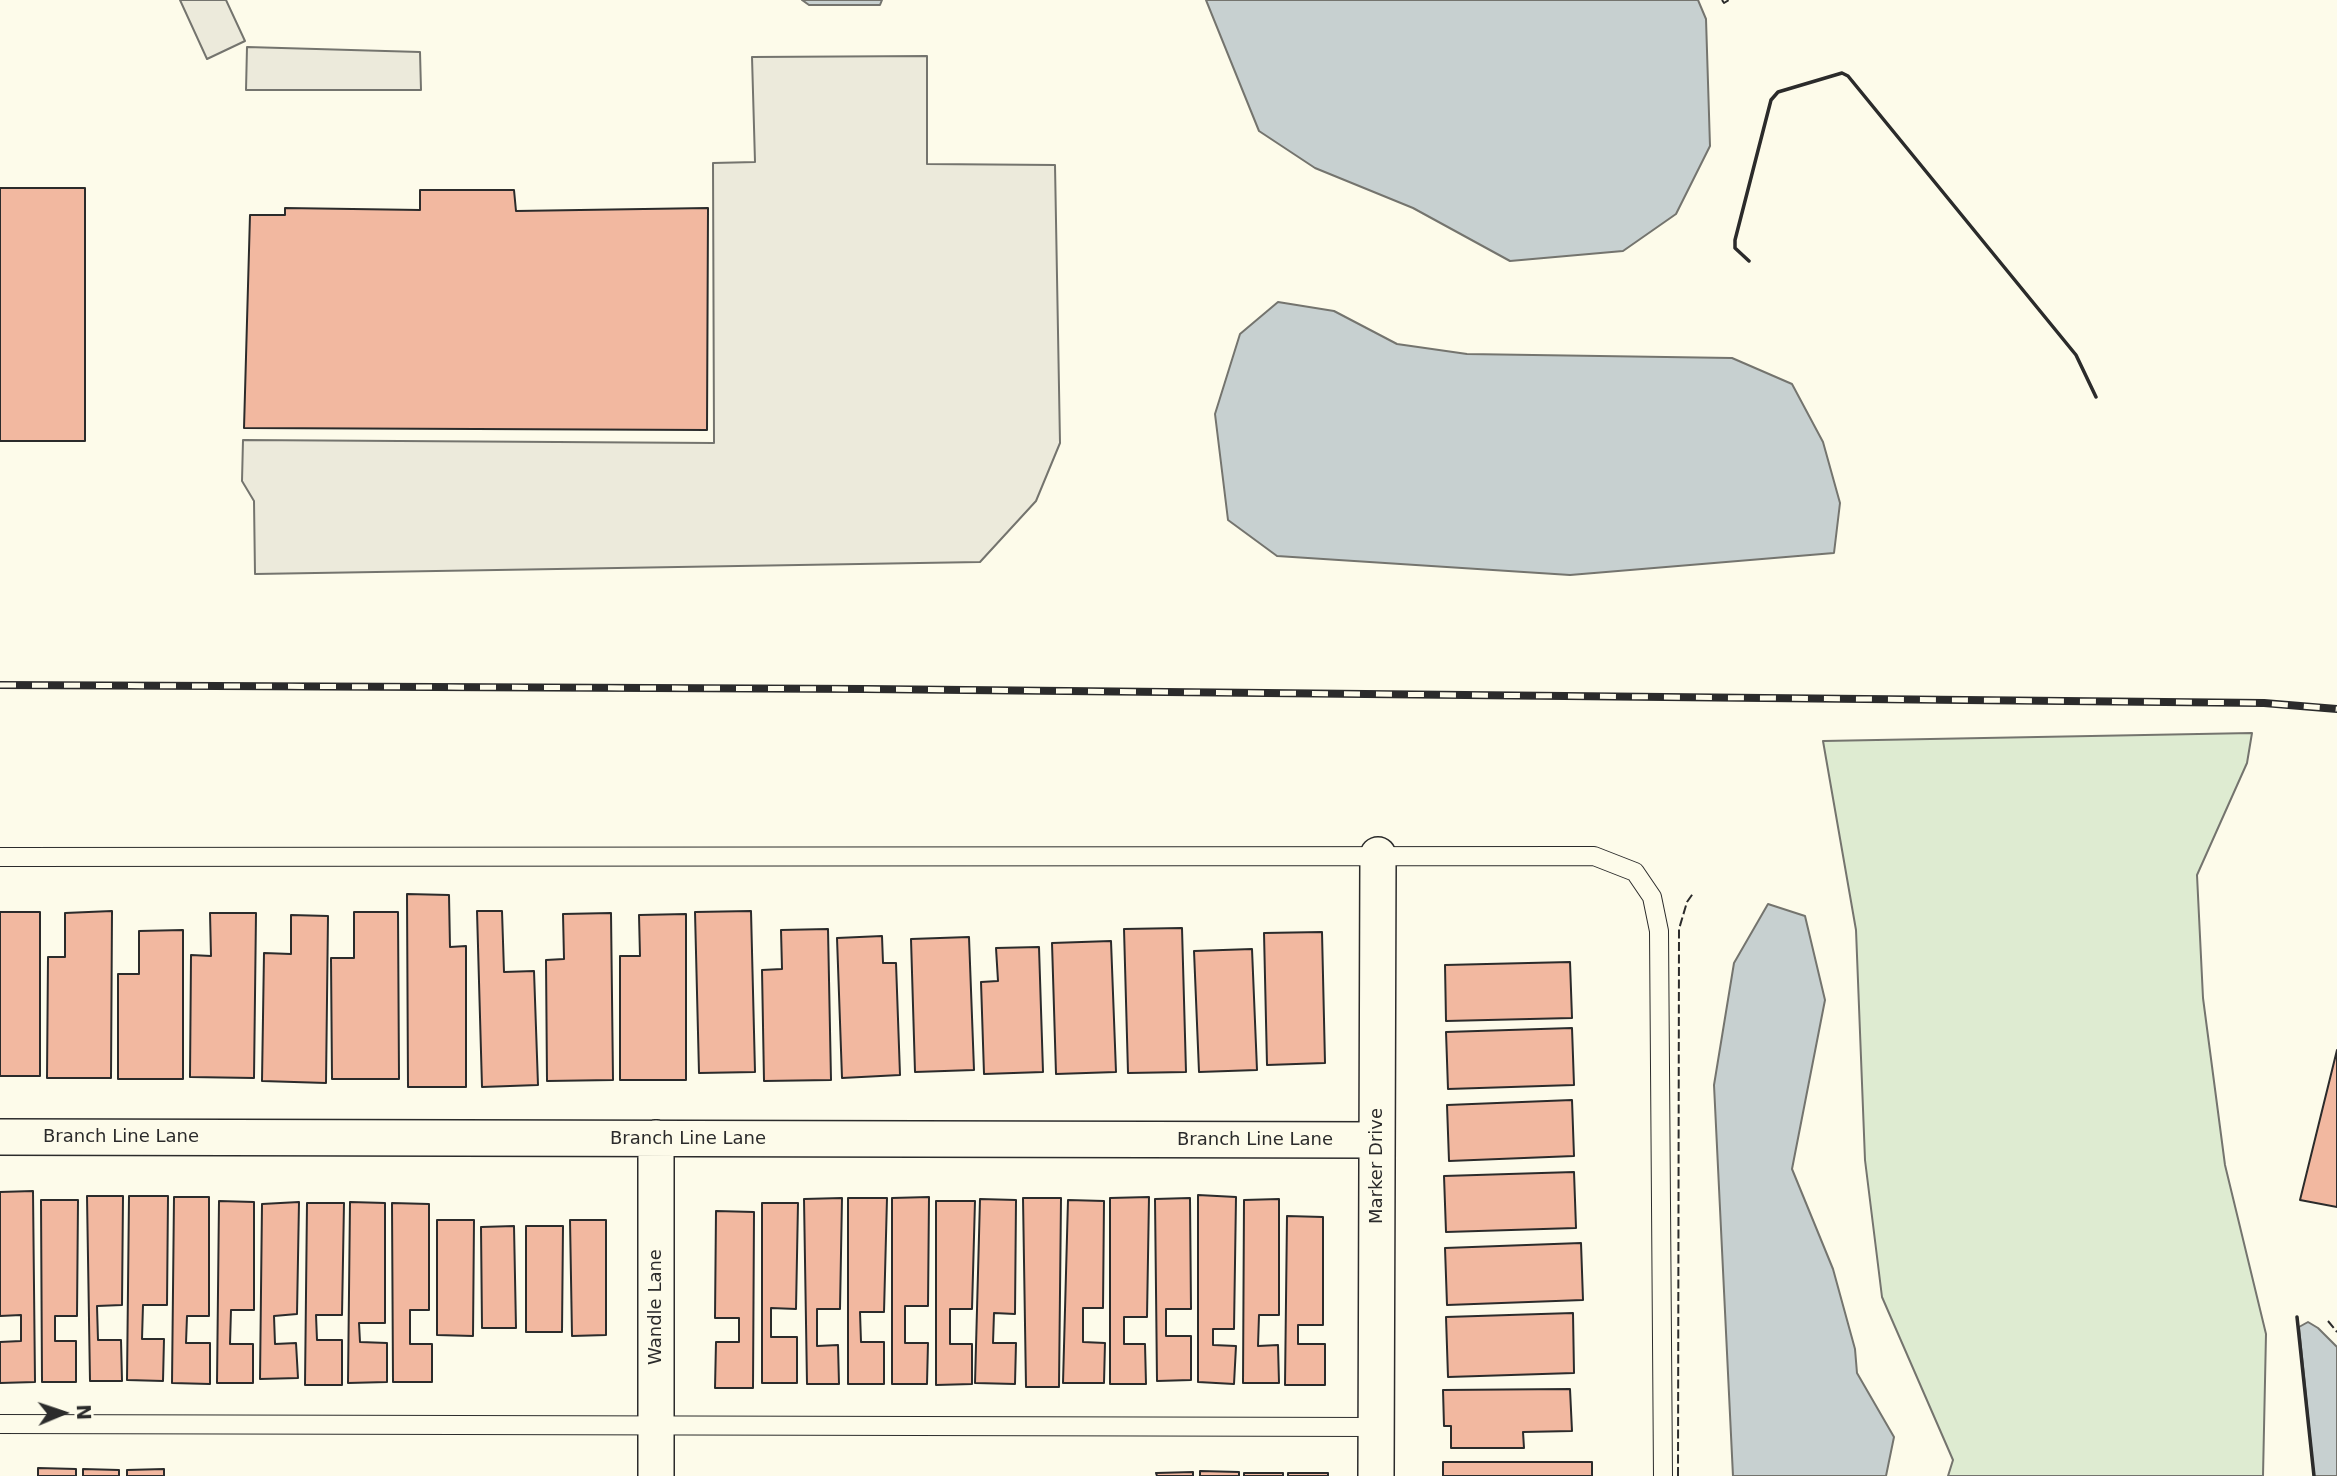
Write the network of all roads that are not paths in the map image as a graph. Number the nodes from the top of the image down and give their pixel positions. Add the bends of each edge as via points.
1 (1378, 855) junction
2 (0, 857) edge
3 (0, 1137) edge
4 (656, 1138) junction
5 (1377, 1140) junction
6 (0, 1424) edge
7 (655, 1425) junction
8 (1376, 1427) junction
9 (656, 1476) edge
10 (1376, 1476) edge
11 (1663, 1476) edge

1 - 2 lane
1 - 5 street, Marker Drive
1 - 11 lane via 1594,856 1635,872 1652,897 1659,931
3 - 4 street, Branch Line Lane
4 - 5 street, Branch Line Lane
4 - 7 street, Wandle Lane
5 - 8 street, Marker Drive
6 - 7 lane
7 - 8 lane
7 - 9 street, Wandle Lane
8 - 10 street, Marker Drive

